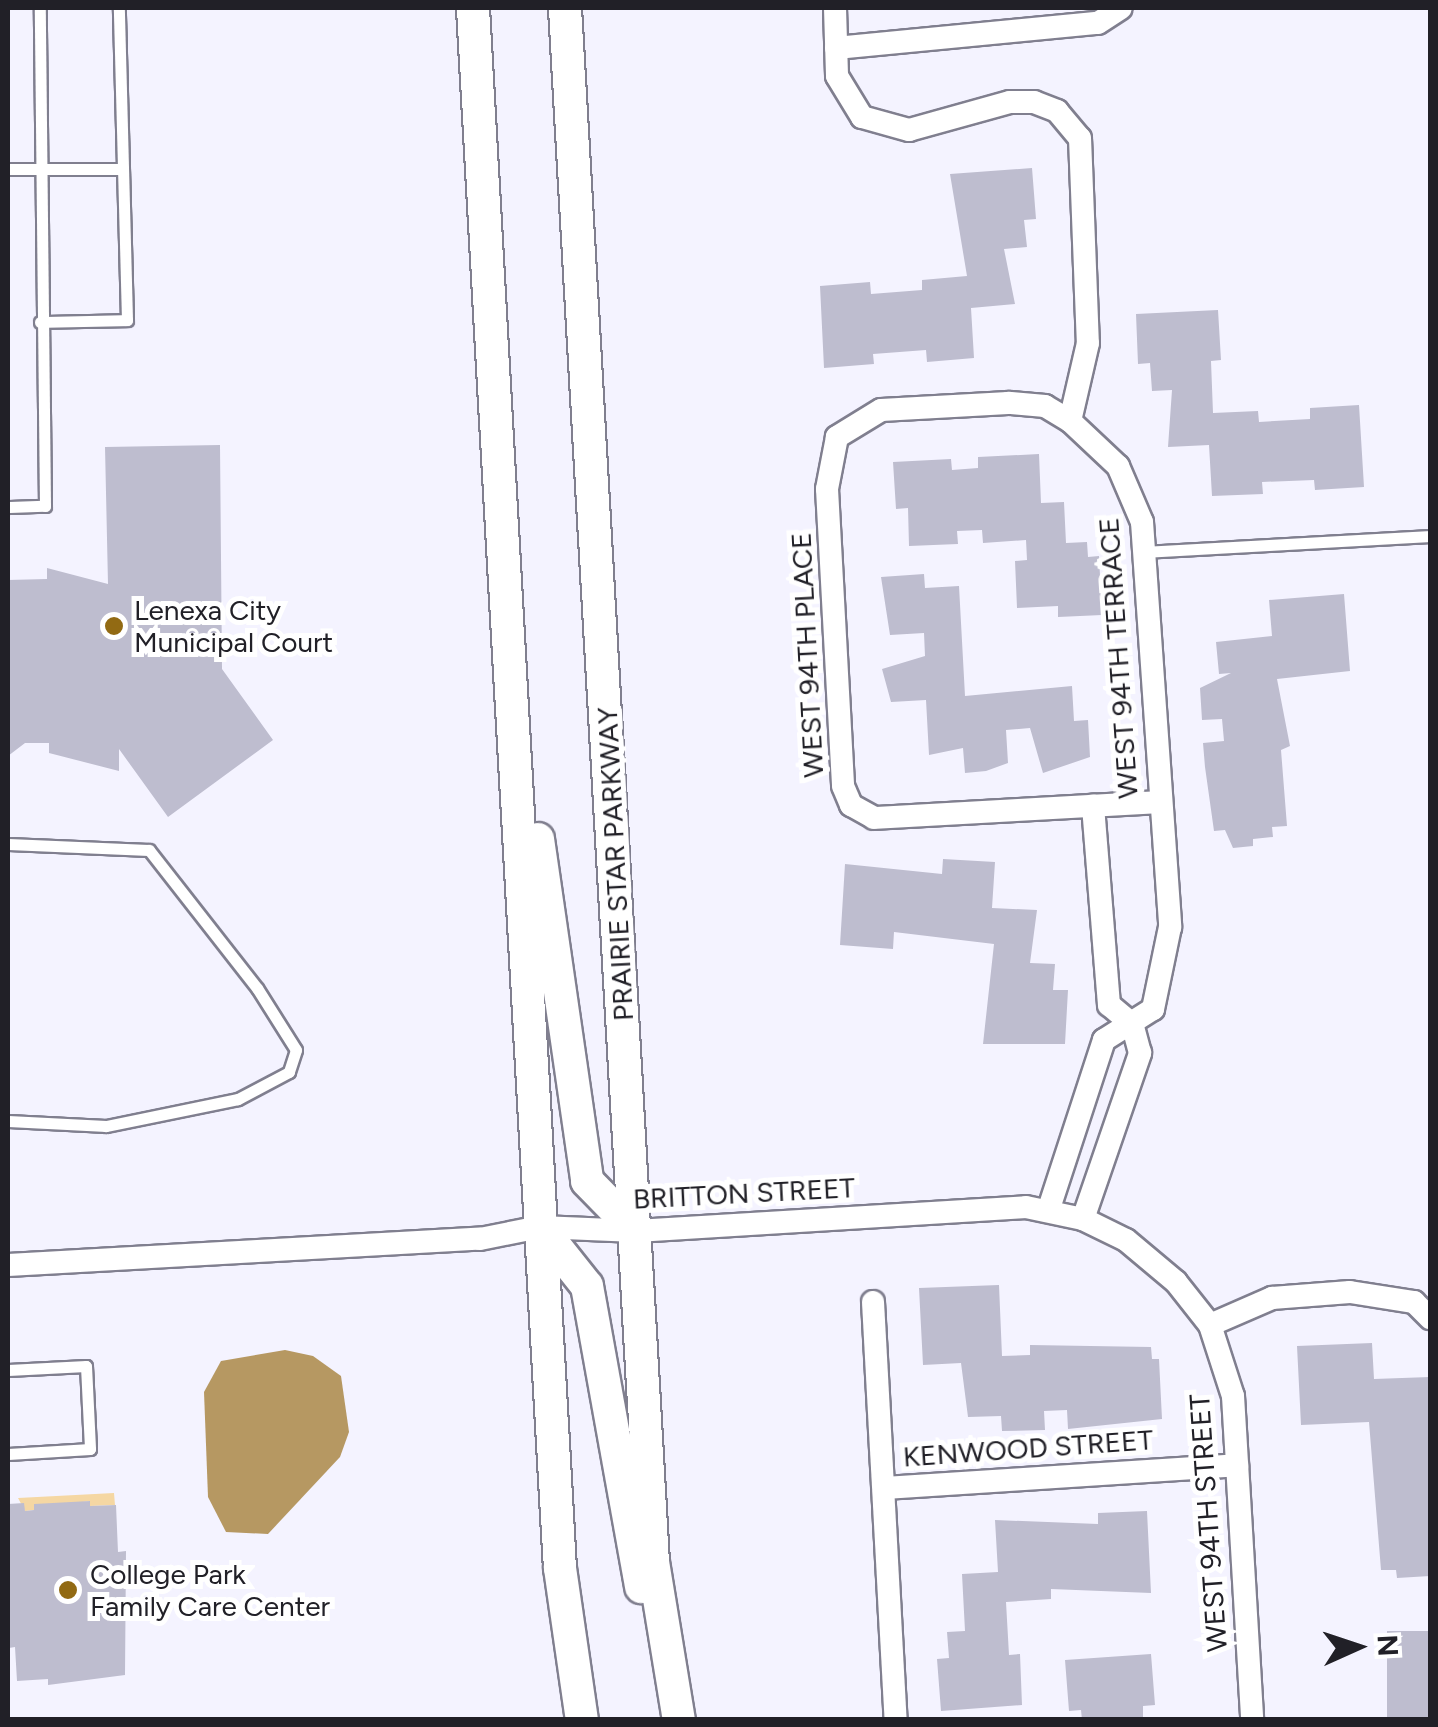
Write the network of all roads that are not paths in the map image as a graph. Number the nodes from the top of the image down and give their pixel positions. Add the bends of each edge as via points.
1 (40, 8) edge
2 (119, 8) edge
3 (473, 8) edge
4 (565, 8) edge
5 (835, 8) edge
6 (1121, 8) edge
7 (836, 48) junction
8 (8, 169) edge
9 (40, 169) junction
10 (123, 169) junction
11 (40, 322) junction
12 (1070, 421) junction
13 (8, 507) edge
14 (1430, 536) edge
15 (1144, 552) junction
16 (509, 631) junction
17 (1159, 802) junction
18 (1093, 806) junction
19 (8, 844) edge
20 (1132, 1024) junction
21 (8, 1121) edge
22 (1048, 1211) junction
23 (1083, 1219) junction
24 (540, 1227) junction
25 (636, 1231) junction
26 (8, 1265) edge
27 (874, 1302) dead end
28 (1430, 1318) edge
29 (1210, 1325) junction
30 (8, 1370) edge
31 (8, 1454) edge
32 (1237, 1465) junction
33 (884, 1488) junction
34 (678, 1718) edge
35 (582, 1720) edge
36 (896, 1720) edge
37 (1252, 1720) edge

1 - 9 lane
2 - 10 lane
3 - 16 main road
4 - 25 main road, PRAIRIE STAR PARKWAY
5 - 7 street
6 - 7 street via 1098,24
7 - 12 street via 847,102 886,128 909,130 1010,102 1034,102 1057,111 1080,138 1088,342
8 - 9 lane
9 - 10 lane
9 - 11 lane
10 - 11 lane via 127,320
11 - 13 lane via 45,506
12 - 15 street, WEST 94TH TERRACE via 1118,466 1142,522
12 - 18 street, WEST 94TH PLACE via 1045,406 1008,403 881,410 837,437 826,478 842,766 852,805 874,818
14 - 15 lane
15 - 17 street, WEST 94TH TERRACE
16 - 24 main road
16 - 25 main road via 587,1181
17 - 18 street, WEST 94TH PLACE
17 - 20 street, WEST 94TH TERRACE via 1167,956 1153,1009
18 - 20 street, WEST 94TH TERRACE via 1109,1006
19 - 21 lane via 148,850 257,988 296,1050 290,1072 238,1100 106,1126
20 - 22 street, WEST 94TH TERRACE via 1104,1040
20 - 23 street via 1140,1053
22 - 23 street, BRITTON STREET
22 - 25 street, BRITTON STREET via 960,1210
23 - 29 street, BRITTON STREET via 1154,1262
24 - 25 street, BRITTON STREET
24 - 26 street, BRITTON STREET via 480,1238
24 - 34 main road via 587,1286 631,1554
24 - 35 main road via 560,1568
25 - 34 main road, PRAIRIE STAR PARKWAY via 653,1562
27 - 33 street, KENWOOD STREET
28 - 29 street via 1414,1302 1350,1292 1272,1298
29 - 32 street, WEST 94TH STREET via 1233,1396
30 - 31 lane via 86,1366 90,1448
32 - 33 street, KENWOOD STREET
32 - 37 street, WEST 94TH STREET
33 - 36 street, KENWOOD STREET

